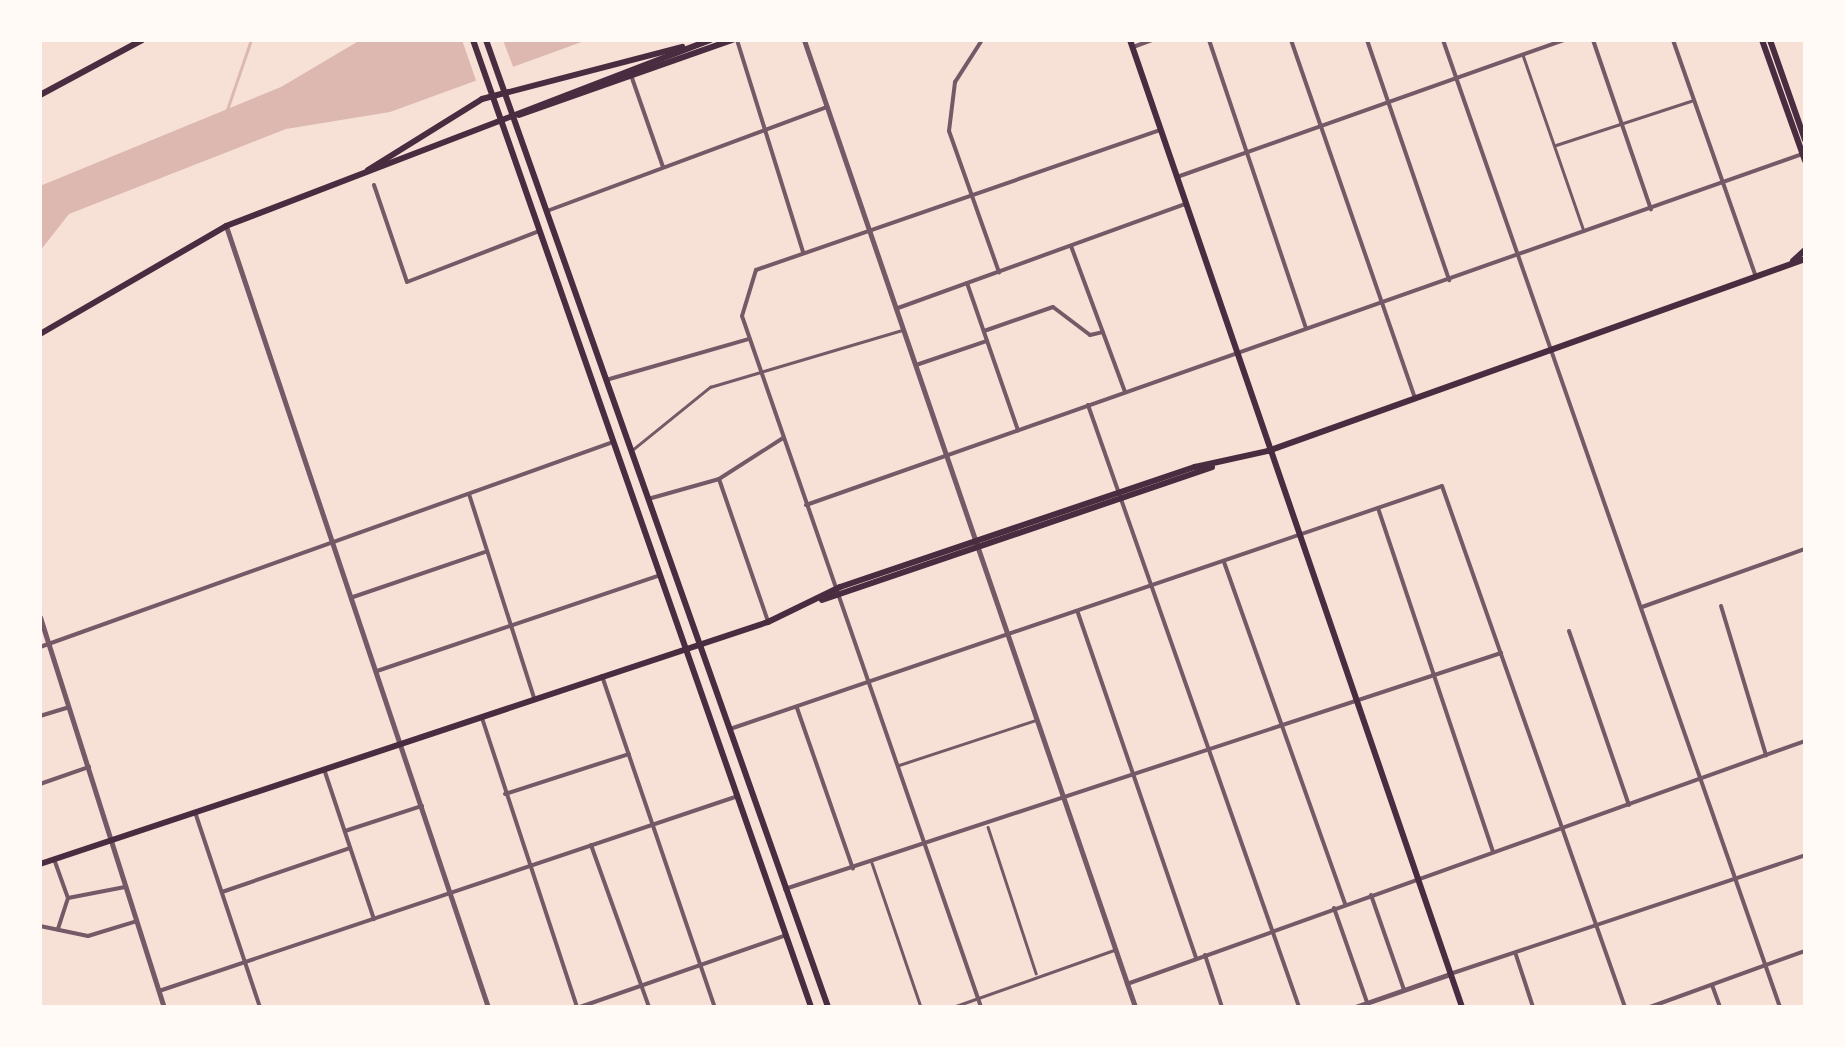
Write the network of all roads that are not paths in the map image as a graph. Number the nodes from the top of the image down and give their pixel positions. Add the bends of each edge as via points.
1 (142, 40) edge
2 (473, 40) edge
3 (486, 40) edge
4 (710, 40) edge
5 (734, 40) edge
6 (804, 40) edge
7 (982, 40) edge
8 (1152, 40) edge
9 (1209, 40) edge
10 (1291, 40) edge
11 (1367, 40) edge
12 (1443, 40) edge
13 (1564, 40) edge
14 (1593, 40) edge
15 (1673, 40) edge
16 (1762, 40) edge
17 (1770, 40) edge
18 (1132, 44) edge
19 (693, 46) junction
20 (1523, 55) junction
21 (632, 78) junction
22 (1456, 79) junction
23 (40, 95) edge
24 (1694, 100) junction
25 (1389, 103) junction
26 (827, 108) junction
27 (512, 116) junction
28 (500, 120) junction
29 (1622, 123) junction
30 (1321, 126) junction
31 (1160, 130) junction
32 (762, 131) junction
33 (1805, 140) edge
34 (1554, 145) junction
35 (1247, 152) junction
36 (1804, 158) edge
37 (662, 168) junction
38 (365, 172) junction
39 (1177, 177) junction
40 (1723, 183) junction
41 (374, 184) dead end
42 (972, 193) junction
43 (1185, 204) junction
44 (1651, 209) junction
45 (547, 211) junction
46 (226, 226) junction
47 (868, 228) junction
48 (539, 231) junction
49 (1585, 232) junction
50 (1071, 246) junction
51 (1805, 250) edge
52 (804, 252) junction
53 (1518, 256) junction
54 (1805, 263) edge
55 (1788, 265) junction
56 (999, 272) junction
57 (1757, 278) junction
58 (1449, 280) junction
59 (968, 283) junction
60 (1382, 303) junction
61 (896, 309) junction
62 (1306, 328) junction
63 (904, 330) junction
64 (984, 331) junction
65 (1102, 332) junction
66 (40, 334) edge
67 (749, 338) junction
68 (987, 341) junction
69 (1235, 352) junction
70 (1554, 352) junction
71 (916, 365) junction
72 (762, 375) junction
73 (606, 380) junction
74 (1125, 392) junction
75 (1415, 399) junction
76 (1088, 405) junction
77 (1018, 430) junction
78 (784, 438) junction
79 (613, 442) junction
80 (631, 451) junction
81 (1268, 451) junction
82 (947, 455) junction
83 (718, 480) junction
84 (468, 494) junction
85 (1121, 497) junction
86 (648, 499) junction
87 (806, 505) junction
88 (1378, 508) junction
89 (1298, 536) junction
90 (977, 541) junction
91 (334, 544) junction
92 (1805, 549) edge
93 (980, 550) junction
94 (486, 552) junction
95 (1224, 562) junction
96 (660, 574) junction
97 (1152, 587) junction
98 (840, 588) junction
99 (843, 597) junction
100 (352, 598) junction
101 (821, 600) junction
102 (1721, 606) dead end
103 (1642, 607) junction
104 (1078, 613) junction
105 (40, 617) edge
106 (768, 622) junction
107 (510, 626) junction
108 (1569, 631) dead end
109 (1010, 638) junction
110 (698, 642) junction
111 (49, 644) junction
112 (40, 647) edge
113 (685, 647) junction
114 (1501, 653) junction
115 (377, 672) junction
116 (602, 674) junction
117 (1430, 674) junction
118 (871, 683) junction
119 (534, 698) junction
120 (1354, 702) junction
121 (70, 707) junction
122 (797, 708) junction
123 (40, 716) edge
124 (481, 716) junction
125 (1037, 719) junction
126 (1286, 724) junction
127 (728, 730) junction
128 (1805, 741) edge
129 (401, 742) junction
130 (1212, 748) junction
131 (629, 754) junction
132 (1766, 755) junction
133 (900, 766) junction
134 (89, 767) junction
135 (324, 769) junction
136 (1134, 777) junction
137 (1701, 779) junction
138 (40, 784) edge
139 (505, 794) junction
140 (738, 796) junction
141 (1066, 802) junction
142 (1629, 805) junction
143 (422, 806) junction
144 (194, 812) junction
145 (653, 826) junction
146 (988, 827) junction
147 (1564, 828) junction
148 (345, 831) junction
149 (114, 839) junction
150 (590, 846) junction
151 (926, 846) junction
152 (350, 848) junction
153 (1493, 852) junction
154 (1805, 855) edge
155 (54, 859) junction
156 (40, 864) edge
157 (872, 864) junction
158 (526, 866) junction
159 (854, 869) junction
160 (1416, 878) junction
161 (1736, 879) junction
162 (128, 886) junction
163 (785, 890) junction
164 (222, 892) junction
165 (450, 893) junction
166 (1370, 895) junction
167 (68, 898) junction
168 (1345, 904) junction
169 (1334, 908) junction
170 (374, 920) junction
171 (138, 921) junction
172 (40, 926) edge
173 (1598, 926) junction
174 (1273, 929) junction
175 (58, 930) junction
176 (786, 935) junction
177 (1116, 950) junction
178 (1805, 951) edge
179 (1205, 955) junction
180 (1516, 955) junction
181 (1196, 958) junction
182 (245, 963) junction
183 (701, 966) junction
184 (1766, 966) junction
185 (1036, 974) junction
186 (1450, 974) junction
187 (1127, 984) junction
188 (1712, 984) junction
189 (642, 986) junction
190 (1404, 990) junction
191 (159, 992) junction
192 (977, 996) junction
193 (1378, 999) junction
194 (1367, 1003) junction
195 (164, 1007) edge
196 (260, 1007) edge
197 (488, 1007) edge
198 (579, 1007) edge
199 (649, 1007) edge
200 (715, 1007) edge
201 (811, 1007) edge
202 (828, 1007) edge
203 (920, 1007) edge
204 (952, 1007) edge
205 (981, 1007) edge
206 (1135, 1007) edge
207 (1222, 1007) edge
208 (1300, 1007) edge
209 (1354, 1007) edge
210 (1380, 1007) edge
211 (1462, 1007) edge
212 (1533, 1007) edge
213 (1626, 1007) edge
214 (1650, 1007) edge
215 (1720, 1007) edge
216 (1780, 1007) edge

1 - 23 main road
2 - 28 main road
3 - 27 main road
4 - 19 main road
5 - 21 main road
5 - 32 street
6 - 26 street
7 - 42 street via 949,105 949,131
8 - 18 street
9 - 35 street
10 - 30 street
11 - 25 street
12 - 22 street
13 - 20 street
14 - 29 street
15 - 24 street
16 - 36 main road
17 - 33 main road
18 - 31 main road
19 - 27 main road
19 - 38 main road via 482,98
20 - 22 street
20 - 34 lane
21 - 27 main road
21 - 37 street
22 - 25 street
22 - 53 street
24 - 29 lane
24 - 40 street
25 - 30 street
25 - 58 street
26 - 32 street
26 - 47 street
27 - 28 main road
27 - 45 main road
28 - 38 main road
28 - 48 main road
29 - 34 lane
29 - 44 street
30 - 35 street
30 - 60 street
31 - 39 main road
31 - 42 street
32 - 37 street
32 - 52 street
34 - 49 lane
35 - 39 street
35 - 62 street
36 - 40 street
37 - 45 street
38 - 46 main road
39 - 43 main road
40 - 44 street
40 - 57 street
41 - 48 street via 407,282
42 - 47 street
42 - 56 street
43 - 50 street
43 - 69 main road
44 - 49 street
45 - 73 main road
46 - 66 main road
46 - 91 street
47 - 52 street
47 - 61 street
48 - 79 main road
49 - 53 street
50 - 56 street
50 - 65 street
51 - 55 main road
52 - 67 street via 756,270 742,316
53 - 58 street
53 - 70 street
54 - 55 main road
55 - 57 main road
56 - 59 street
57 - 70 main road
58 - 60 street
59 - 61 street
59 - 64 street
60 - 62 street
60 - 75 street
61 - 63 street
62 - 69 street
63 - 71 street
63 - 72 lane
64 - 65 street via 1053,307 1090,335
64 - 68 street
65 - 74 street
67 - 72 street
67 - 73 street
68 - 71 street
68 - 77 street
69 - 74 street
69 - 81 main road
70 - 75 main road
70 - 103 street
71 - 82 street
72 - 78 street
72 - 80 lane via 710,387
73 - 80 main road
74 - 76 street
75 - 81 main road
76 - 77 street
76 - 85 street
77 - 82 street
78 - 83 street
78 - 87 street
79 - 84 street
79 - 96 main road
80 - 86 main road
81 - 85 main road
81 - 89 main road
82 - 87 street
82 - 90 street
83 - 86 street
83 - 106 street
84 - 91 street
84 - 94 street
85 - 90 main road
85 - 93 main road
85 - 97 street
86 - 110 main road
87 - 98 street
88 - 89 street
88 - 114 street via 1442,486
88 - 117 street
89 - 95 street
89 - 120 main road
90 - 93 street
90 - 98 main road
91 - 100 street
91 - 111 street
92 - 103 street
93 - 99 main road
93 - 109 street
94 - 100 street
94 - 107 street
95 - 97 street
95 - 126 street
96 - 107 street
96 - 113 main road
97 - 104 street
97 - 130 street
98 - 99 street
98 - 101 main road
99 - 101 main road
99 - 118 street
100 - 115 street
101 - 106 main road
102 - 132 street
103 - 137 street
104 - 109 street
104 - 136 street
105 - 111 street
106 - 110 main road
107 - 115 street
107 - 119 street
108 - 142 street
109 - 118 street
109 - 125 street
110 - 113 main road
110 - 127 main road
111 - 112 street
111 - 121 street
113 - 116 main road
113 - 140 main road
114 - 117 street
114 - 147 street
115 - 129 street
116 - 119 main road
116 - 131 street
117 - 120 street
117 - 153 street
118 - 122 street
118 - 133 street
119 - 124 main road
120 - 126 street
120 - 160 main road
121 - 123 street
121 - 134 street
122 - 127 street
122 - 159 street
124 - 129 main road
124 - 139 street
125 - 133 lane
125 - 141 street
126 - 130 street
126 - 168 street
127 - 163 main road
128 - 132 street
129 - 135 main road
129 - 143 street
130 - 136 street
130 - 174 street
131 - 139 street
131 - 145 street
132 - 137 street
133 - 151 street
134 - 138 street
134 - 149 street
135 - 144 main road
135 - 148 street
136 - 141 street
136 - 181 street
137 - 142 street
137 - 161 street
139 - 158 street
140 - 145 street
140 - 176 main road
141 - 146 street
141 - 177 street
142 - 147 street
143 - 148 street
143 - 165 street
144 - 149 main road
144 - 164 street
145 - 150 street
145 - 183 street
146 - 151 street
146 - 185 lane
147 - 153 street
147 - 173 street
148 - 152 street
149 - 155 main road
149 - 162 street
150 - 158 street
150 - 189 street
151 - 157 street
151 - 192 street
152 - 164 street
152 - 170 street
153 - 160 street
154 - 161 street
155 - 156 main road
155 - 167 street
157 - 159 street
157 - 203 lane
158 - 165 street
158 - 198 street
159 - 163 street
160 - 166 street
160 - 186 main road
161 - 173 street
161 - 184 street
162 - 167 street
162 - 171 street
163 - 202 main road
164 - 182 street
165 - 170 street
165 - 197 street
166 - 168 street
166 - 190 street
167 - 175 street
168 - 169 street
169 - 174 street
169 - 194 street
170 - 182 street
171 - 175 street via 88,936
171 - 191 street
172 - 175 street
173 - 180 street
173 - 213 street
174 - 179 street
174 - 208 street
176 - 183 street
176 - 201 main road
177 - 185 lane
177 - 187 street
178 - 184 street
179 - 181 street
179 - 207 street
180 - 186 street
180 - 212 street
181 - 187 street
182 - 191 street
182 - 196 street
183 - 189 street
183 - 200 street
184 - 188 street
184 - 216 street
185 - 192 lane
186 - 190 street
186 - 211 main road
187 - 206 street
188 - 214 street
188 - 215 street
189 - 198 street
189 - 199 street
190 - 193 street
191 - 195 street
192 - 204 lane
192 - 205 street
193 - 194 street
193 - 210 street
194 - 209 street

